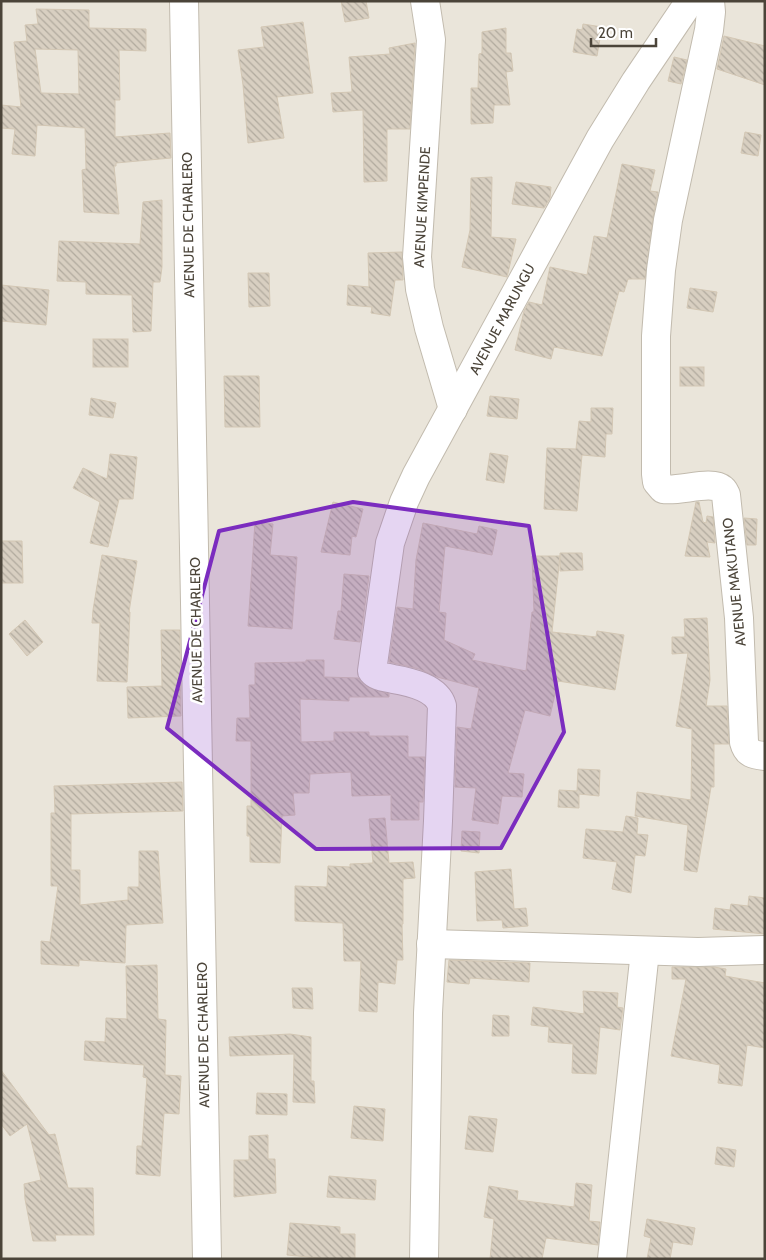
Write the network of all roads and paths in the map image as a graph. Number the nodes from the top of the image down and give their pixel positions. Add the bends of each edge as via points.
1 (184, 1) edge
2 (425, 1) edge
3 (690, 1) edge
4 (710, 1) edge
5 (453, 409) junction
6 (765, 756) edge
7 (431, 944) junction
8 (765, 950) edge
9 (645, 951) junction
10 (207, 1259) edge
11 (424, 1259) edge
12 (612, 1259) edge

1 - 10 street, AVENUE DE CHARLERO
2 - 5 street, AVENUE KIMPENDE via 431,40 417,258 429,328
3 - 5 street, AVENUE MARUNGU via 600,139
4 - 6 street, AVENUE MAKUTANO via 709,30 668,220 661,270 656,336 656,478 664,489 715,485 726,496 740,618 744,742 753,755
5 - 7 street, AVENUE MARUNGU via 416,476 397,522 387,561 371,668 373,673 430,692 442,706
7 - 9 street
7 - 11 street
8 - 9 street
9 - 12 street

